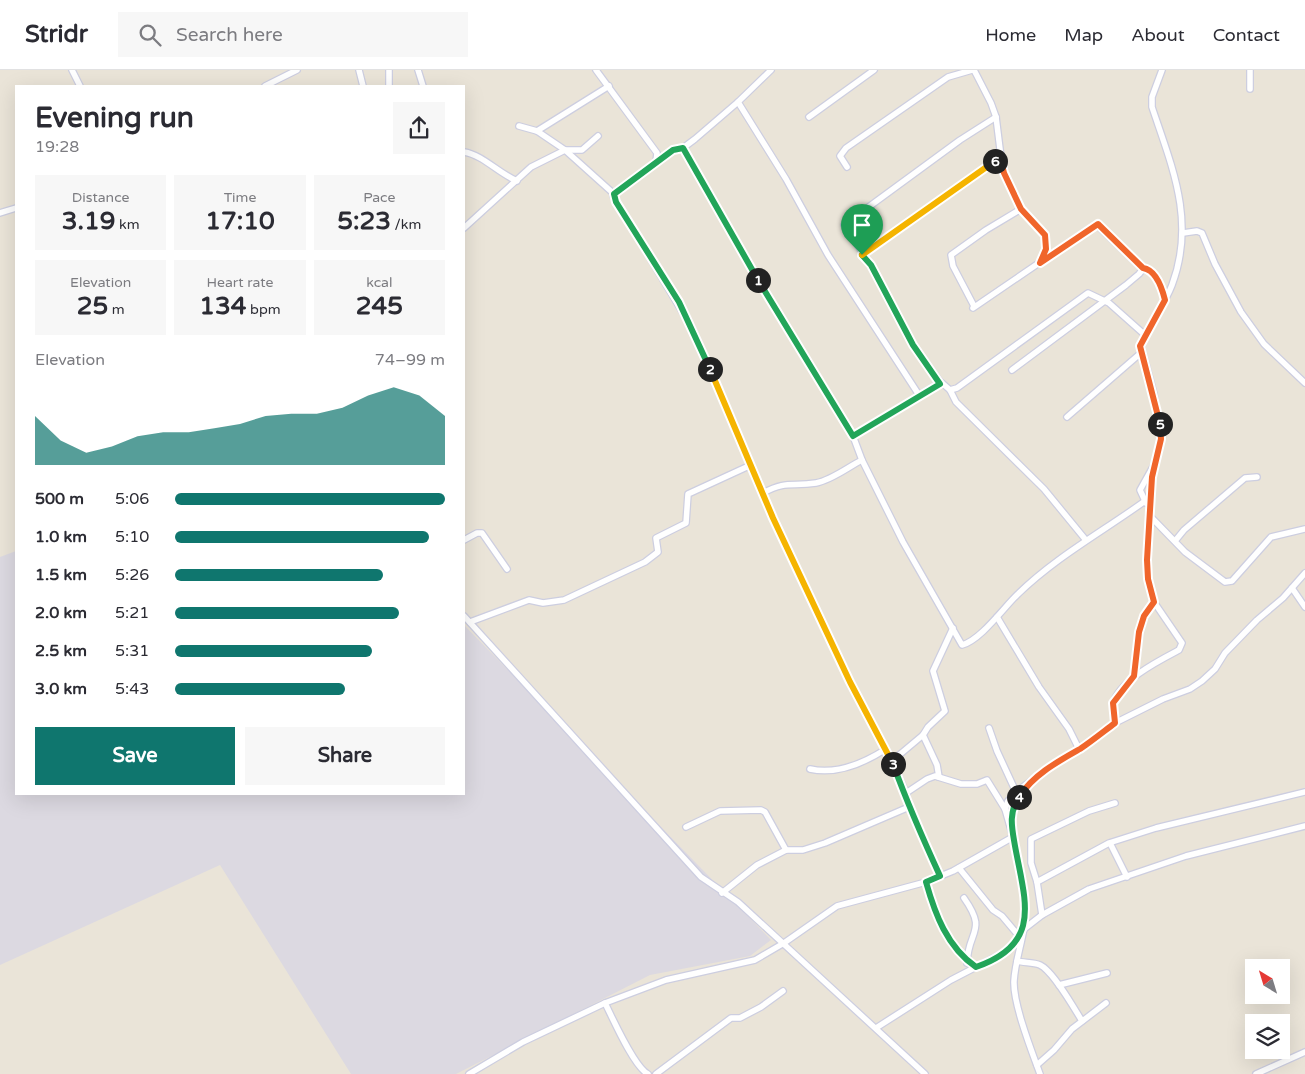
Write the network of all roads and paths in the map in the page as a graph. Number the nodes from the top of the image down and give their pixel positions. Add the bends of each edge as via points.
1 (72, 70) edge
2 (297, 70) edge
3 (359, 70) edge
4 (389, 70) edge
5 (418, 70) edge
6 (596, 70) edge
7 (771, 70) edge
8 (874, 70) edge
9 (973, 70) edge
10 (1162, 70) edge
11 (1250, 70) edge
12 (80, 85) edge
13 (267, 85) edge
14 (363, 85) edge
15 (389, 85) edge
16 (424, 85) edge
17 (609, 86) junction
18 (1250, 89) dead end
19 (738, 102) junction
20 (809, 117) dead end
21 (996, 118) junction
22 (519, 126) dead end
23 (537, 131) junction
24 (598, 136) dead end
25 (683, 148) junction
26 (565, 150) junction
27 (465, 152) edge
28 (1000, 157) junction
29 (656, 162) junction
30 (847, 167) dead end
31 (517, 181) junction
32 (614, 194) junction
33 (15, 208) edge
34 (1021, 209) junction
35 (0, 213) edge
36 (465, 227) edge
37 (1183, 233) junction
38 (862, 255) junction
39 (1040, 263) junction
40 (1143, 268) junction
41 (1104, 300) junction
42 (1165, 300) junction
43 (1145, 335) junction
44 (1142, 352) junction
45 (1012, 370) dead end
46 (940, 384) junction
47 (1305, 384) edge
48 (950, 390) junction
49 (919, 395) junction
50 (1067, 417) dead end
51 (853, 436) junction
52 (862, 460) junction
53 (1156, 461) junction
54 (752, 466) junction
55 (1257, 477) dead end
56 (762, 493) junction
57 (1144, 501) junction
58 (1150, 508) junction
59 (1149, 515) junction
60 (1305, 529) edge
61 (465, 539) edge
62 (1085, 539) junction
63 (1175, 541) junction
64 (507, 569) dead end
65 (1305, 573) edge
66 (1292, 588) junction
67 (1154, 602) junction
68 (1305, 607) edge
69 (465, 617) edge
70 (997, 617) junction
71 (470, 622) junction
72 (953, 628) junction
73 (1134, 676) junction
74 (1115, 723) junction
75 (990, 728) dead end
76 (923, 735) junction
77 (886, 749) junction
78 (1079, 749) junction
79 (892, 761) junction
80 (810, 769) dead end
81 (939, 777) junction
82 (1026, 786) junction
83 (1016, 792) junction
84 (1305, 792) edge
85 (906, 793) junction
86 (1115, 804) dead end
87 (909, 807) junction
88 (1005, 809) junction
89 (1010, 822) junction
90 (1305, 826) edge
91 (686, 827) dead end
92 (1013, 837) junction
93 (1110, 842) junction
94 (786, 850) junction
95 (959, 868) junction
96 (940, 876) junction
97 (1127, 878) junction
98 (926, 882) junction
99 (1037, 882) junction
100 (722, 893) junction
101 (964, 898) dead end
102 (1042, 915) junction
103 (1024, 929) junction
104 (1018, 935) junction
105 (784, 943) junction
106 (967, 961) junction
107 (1017, 961) junction
108 (976, 967) junction
109 (967, 970) junction
110 (1107, 972) dead end
111 (1059, 985) junction
112 (783, 991) dead end
113 (605, 1003) junction
114 (1106, 1003) dead end
115 (1082, 1021) junction
116 (876, 1028) junction
117 (1305, 1052) edge
118 (1037, 1065) junction
119 (469, 1074) edge
120 (648, 1074) edge
121 (656, 1074) edge
122 (926, 1074) edge
123 (1040, 1074) edge
124 (1256, 1074) edge

1 - 12 street
2 - 13 street
3 - 14 street
4 - 15 street
5 - 16 street
6 - 17 street
7 - 19 street
8 - 20 street
9 - 21 street
9 - 30 street via 948,77 846,148 840,156
10 - 37 street via 1152,97 1152,107 1171,162 1181,205
11 - 18 street
17 - 23 street
17 - 29 street via 657,153
19 - 25 street
19 - 49 street via 828,255
21 - 28 street
21 - 38 street via 846,222 844,226
22 - 23 street
23 - 26 street
24 - 26 street via 582,150
25 - 29 street via 673,150
25 - 51 street via 779,316
26 - 31 street via 531,167
26 - 32 street
27 - 31 street
28 - 34 street
28 - 38 street
29 - 32 street
31 - 36 street
32 - 54 street via 692,328
33 - 35 street
34 - 39 street via 1045,235 1046,249
34 - 39 street via 971,240 950,259 974,306 972,308
37 - 42 street via 1178,264
37 - 47 street via 1197,230 1202,233 1241,312 1264,344
38 - 46 street via 871,265 913,345
39 - 40 street via 1096,224
40 - 41 street via 1140,274
40 - 42 street via 1154,276
41 - 43 street
41 - 45 street
41 - 48 street via 1091,294 1084,296
42 - 43 street
43 - 44 street via 1140,346
44 - 50 street
44 - 53 street via 1161,430
46 - 48 street
46 - 49 street
48 - 62 street via 956,402 1044,489
49 - 51 street
51 - 52 street
52 - 56 street via 820,482 784,484
52 - 72 street via 903,542
53 - 57 street via 1140,490
53 - 58 street
54 - 56 street
54 - 71 street via 688,494 686,523 656,538 658,552 645,562 564,600 543,603 529,600
55 - 63 street via 1245,478
56 - 77 street via 850,682
57 - 58 street
57 - 62 street
58 - 59 street
59 - 63 street
59 - 67 street via 1148,579
60 - 63 street via 1271,537 1230,582 1213,573
61 - 64 street via 482,533
62 - 70 street via 1029,583
65 - 66 street
66 - 68 street
66 - 74 street via 1257,620 1202,681
67 - 73 street via 1141,626
67 - 73 street via 1181,638 1182,645 1179,650
69 - 71 street
70 - 72 street via 964,645
70 - 78 street
71 - 100 street via 660,835 701,878
72 - 76 street via 933,671 945,711
73 - 74 street via 1113,703
74 - 78 street
75 - 83 street via 997,752
76 - 79 street
76 - 81 street
77 - 79 street
77 - 80 street via 832,772
78 - 82 street
79 - 85 street
81 - 85 street via 927,779
81 - 88 street via 961,784 987,780
82 - 83 street
82 - 89 street via 1017,800
83 - 88 street
84 - 93 street
85 - 87 street
86 - 99 street via 1089,811 1032,838 1031,863
87 - 94 street via 825,843 803,850
87 - 96 street
88 - 89 street
89 - 92 street
90 - 97 street via 1186,856
91 - 94 street via 720,811 761,810
92 - 95 street
92 - 103 street via 1024,895
93 - 97 street
93 - 99 street
94 - 100 street via 757,865
95 - 96 street
95 - 104 street
96 - 98 street
97 - 102 street via 1089,889
98 - 105 street via 836,906
98 - 106 street via 944,931
99 - 102 street
100 - 105 street via 738,902
101 - 106 street via 977,922
102 - 103 street
103 - 104 street
103 - 107 street
104 - 108 street via 1009,949
105 - 113 street via 745,964 666,980
105 - 116 street
106 - 108 street
106 - 109 street
107 - 111 street via 1040,965
107 - 118 street via 1015,988
108 - 109 street
109 - 116 street
110 - 111 street
111 - 115 street
112 - 121 street via 740,1018 731,1018
113 - 119 street via 523,1042
113 - 120 street via 622,1038 642,1070
114 - 115 street
115 - 118 street
116 - 122 street
117 - 124 street
118 - 123 street

